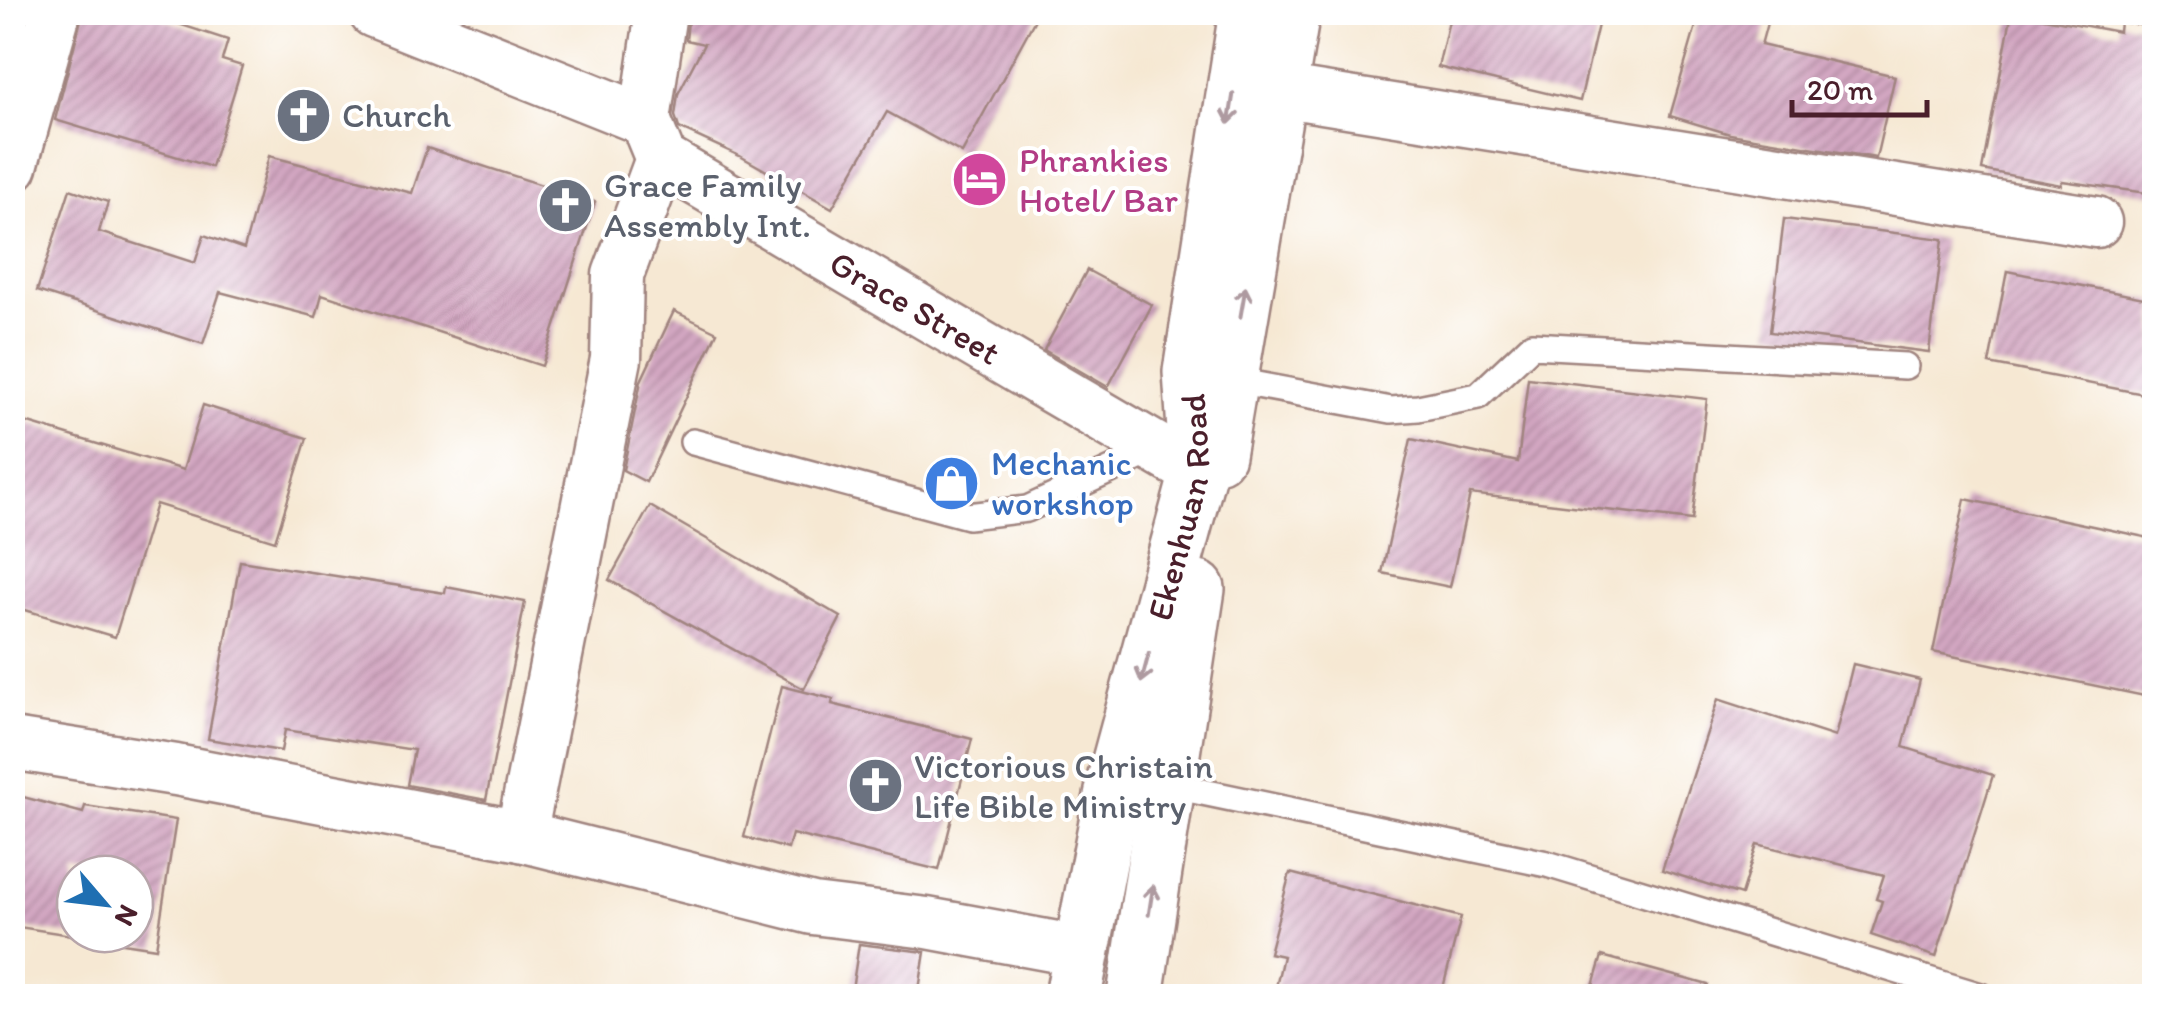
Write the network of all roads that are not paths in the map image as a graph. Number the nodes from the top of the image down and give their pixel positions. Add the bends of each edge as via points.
1 (55, 12) edge
2 (374, 12) edge
3 (661, 12) edge
4 (1246, 12) edge
5 (1292, 12) edge
6 (1279, 92) junction
7 (653, 139) junction
8 (12, 166) edge
9 (2096, 222) dead end
10 (1905, 366) dead end
11 (1230, 380) junction
12 (693, 442) dead end
13 (1176, 462) junction
14 (12, 744) edge
15 (1169, 786) junction
16 (521, 836) junction
17 (1076, 974) edge
18 (1135, 996) edge
19 (1981, 996) edge

1 - 8 street
2 - 7 street, Grace Street
3 - 7 street
4 -> 13 main road, Ekenhuan Road
5 - 6 main road, Ekenhuan Road
6 - 9 street
11 -> 6 main road, Ekenhuan Road
7 - 13 street, Grace Street
7 - 16 street via 618,276 616,359
10 - 11 lane via 1532,345 1478,396 1391,410
11 - 15 main road, Ekenhuan Road
12 - 13 lane via 968,516 1027,509
13 -> 17 main road, Ekenhuan Road
14 - 16 street
18 -> 15 main road, Ekenhuan Road
15 - 19 lane via 1546,864
16 - 17 street via 813,909 927,922

